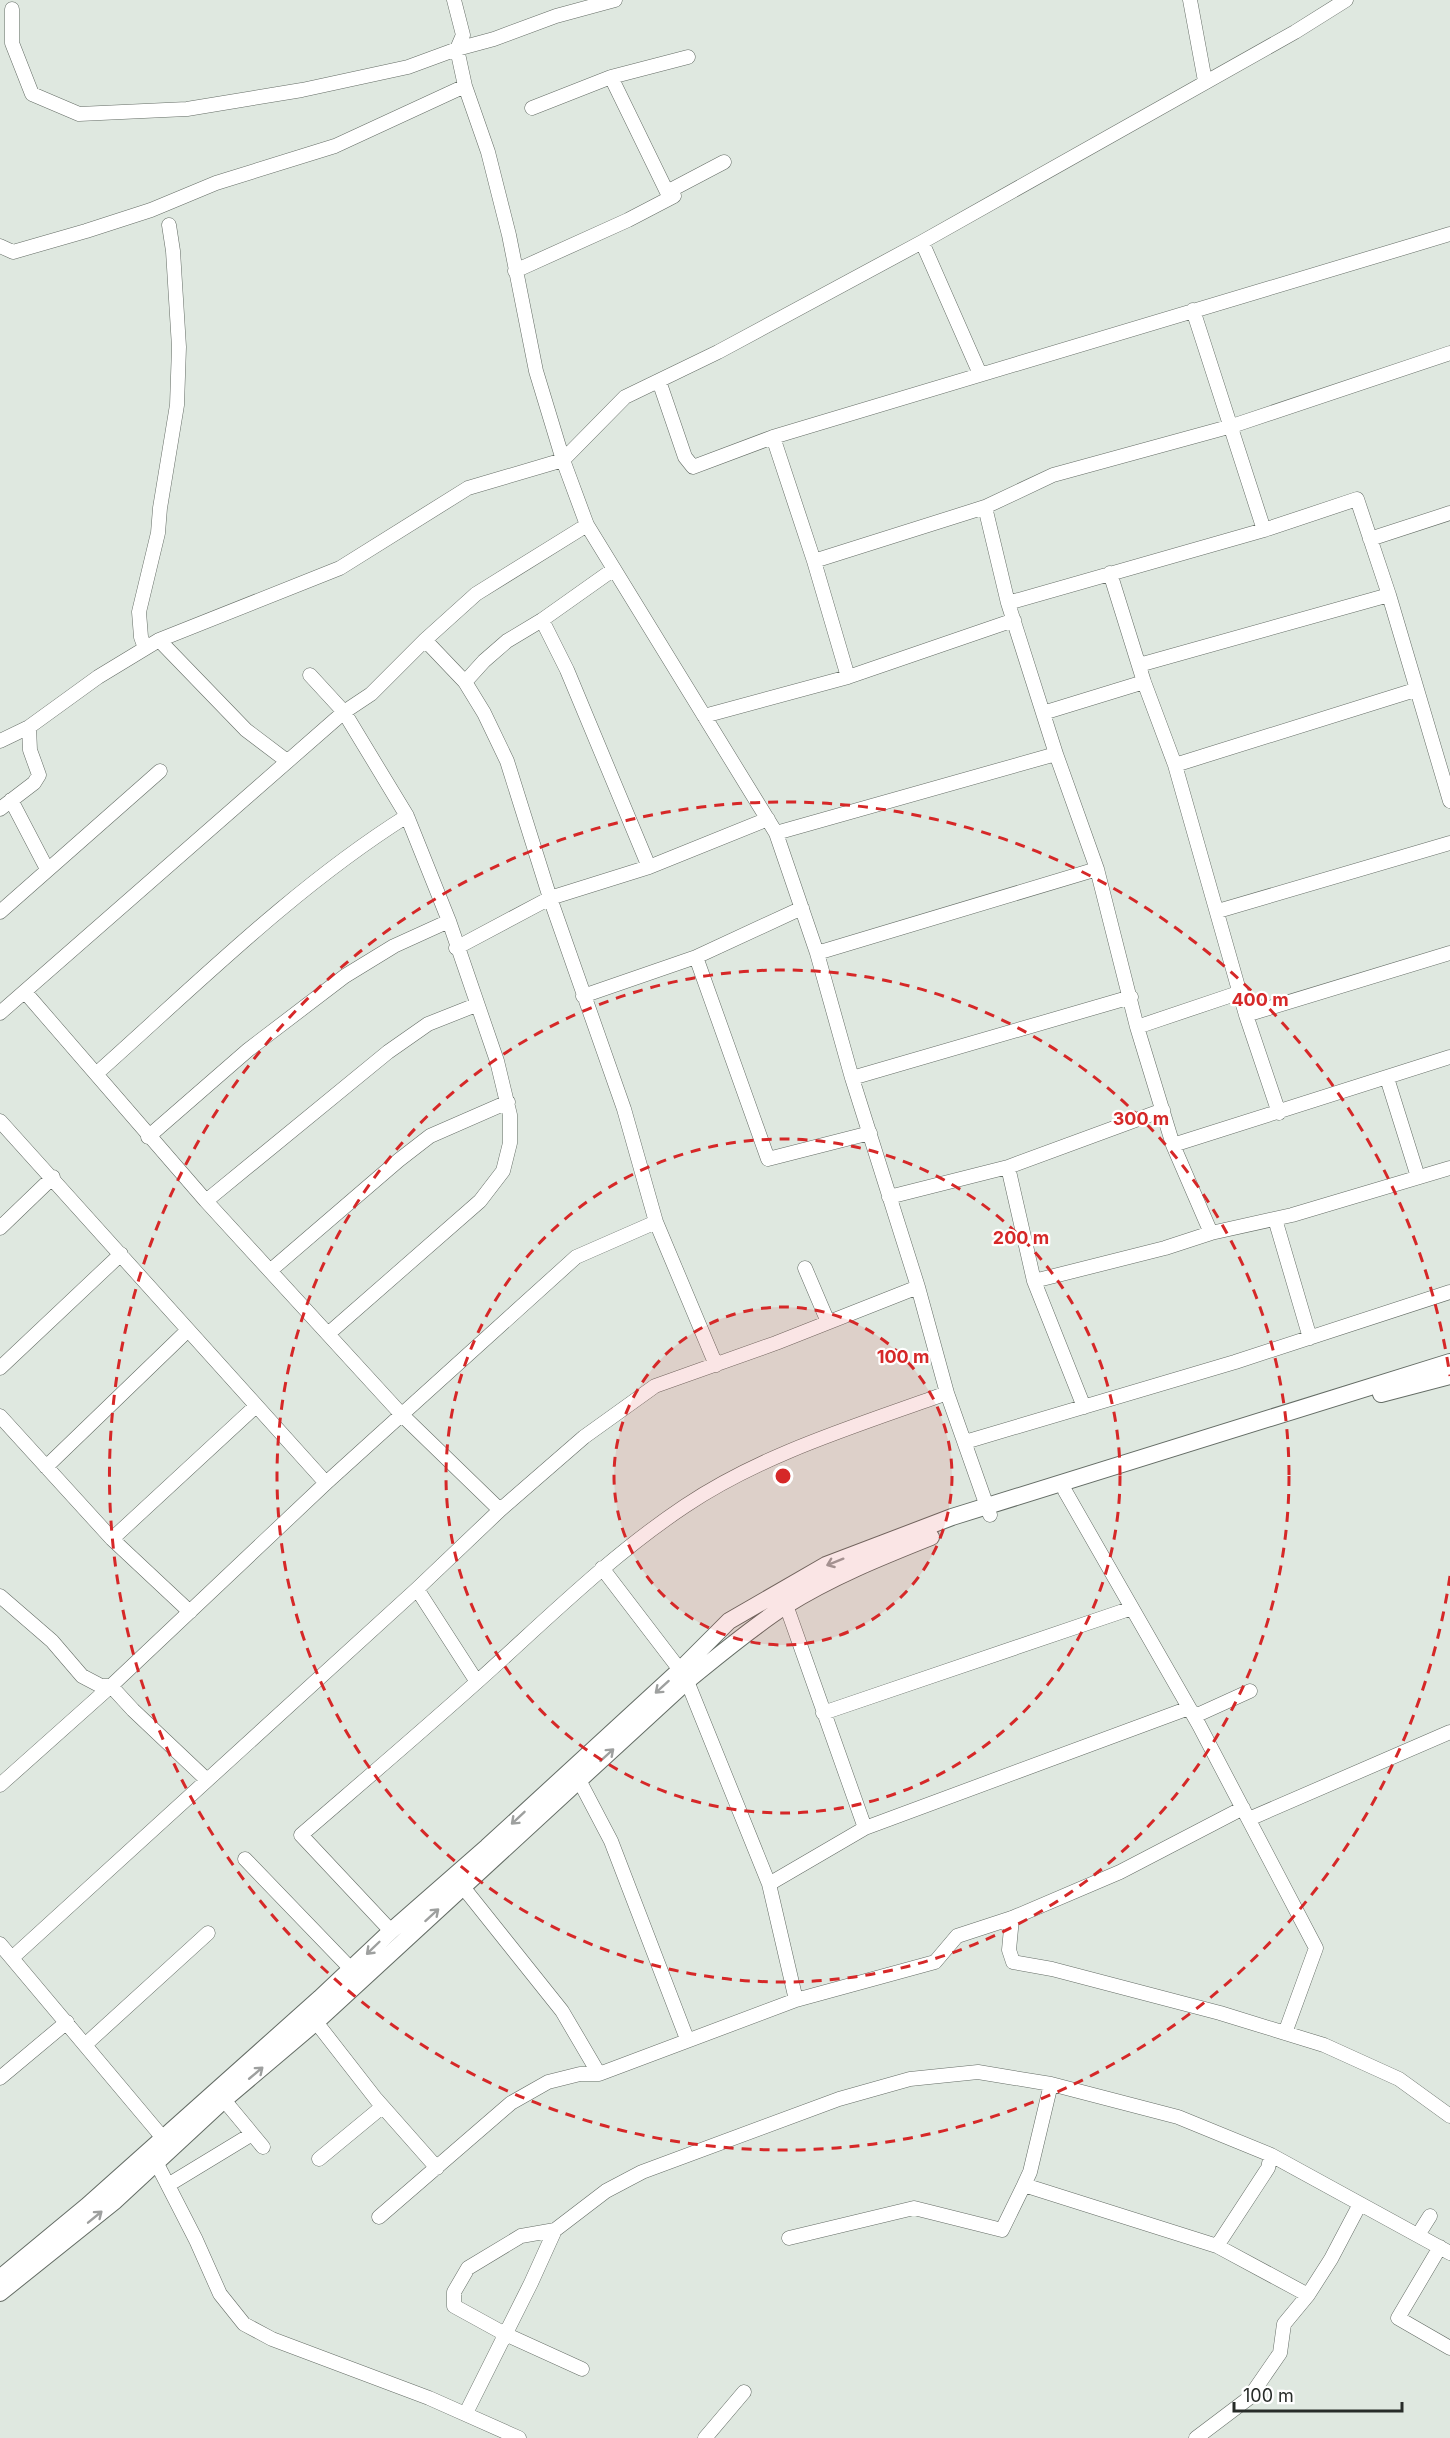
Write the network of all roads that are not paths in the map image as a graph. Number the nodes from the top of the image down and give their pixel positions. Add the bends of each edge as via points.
1 (454, 0) edge
2 (615, 0) edge
3 (1190, 0) edge
4 (1346, 0) edge
5 (12, 9) dead end
6 (457, 49) junction
7 (688, 57) dead end
8 (611, 77) junction
9 (1205, 81) junction
10 (465, 86) junction
11 (532, 108) dead end
12 (724, 162) dead end
13 (667, 192) junction
14 (169, 225) dead end
15 (1450, 234) edge
16 (922, 243) junction
17 (0, 246) edge
18 (515, 271) junction
19 (1193, 310) junction
20 (1450, 353) edge
21 (980, 374) junction
22 (659, 381) junction
23 (1232, 426) junction
24 (774, 437) junction
25 (563, 460) junction
26 (985, 507) junction
27 (1450, 513) edge
28 (587, 525) junction
29 (1264, 530) junction
30 (1370, 539) junction
31 (814, 561) junction
32 (614, 569) junction
33 (1110, 573) junction
34 (1389, 595) junction
35 (1008, 603) junction
36 (542, 620) junction
37 (1014, 620) junction
38 (159, 640) junction
39 (425, 640) junction
40 (145, 648) junction
41 (1139, 665) junction
42 (310, 675) dead end
43 (848, 678) junction
44 (465, 682) junction
45 (1144, 682) junction
46 (1416, 690) junction
47 (344, 712) junction
48 (1043, 713) junction
49 (704, 716) junction
50 (29, 727) junction
51 (0, 741) edge
52 (1056, 754) junction
53 (287, 760) junction
54 (1445, 761) edge
55 (1175, 765) junction
56 (160, 771) dead end
57 (1450, 801) edge
58 (5, 804) edge
59 (407, 816) junction
60 (768, 819) junction
61 (776, 832) junction
62 (1450, 843) edge
63 (649, 867) junction
64 (47, 869) junction
65 (1097, 869) junction
66 (550, 898) junction
67 (802, 908) junction
68 (1218, 911) junction
69 (0, 912) edge
70 (448, 921) junction
71 (456, 948) junction
72 (817, 953) junction
73 (1450, 953) edge
74 (696, 957) junction
75 (25, 992) junction
76 (1241, 992) junction
77 (583, 996) junction
78 (1131, 997) junction
79 (476, 1005) junction
80 (0, 1012) edge
81 (1246, 1015) junction
82 (1137, 1027) junction
83 (1450, 1057) edge
84 (96, 1074) junction
85 (852, 1078) junction
86 (1387, 1078) junction
87 (508, 1102) junction
88 (1163, 1110) junction
89 (1279, 1113) junction
90 (0, 1121) edge
91 (870, 1133) junction
92 (148, 1137) junction
93 (1173, 1145) junction
94 (1008, 1167) junction
95 (1450, 1168) edge
96 (1418, 1177) junction
97 (53, 1178) junction
98 (889, 1197) junction
99 (206, 1201) junction
100 (1275, 1218) junction
101 (656, 1222) junction
102 (0, 1228) edge
103 (1211, 1233) junction
104 (121, 1254) junction
105 (805, 1268) dead end
106 (271, 1270) junction
107 (1034, 1281) junction
108 (918, 1287) junction
109 (1450, 1292) edge
110 (828, 1322) junction
111 (187, 1331) junction
112 (328, 1334) junction
113 (1310, 1338) junction
114 (1450, 1362) edge
115 (716, 1365) junction
116 (0, 1368) edge
117 (1450, 1376) edge
118 (947, 1393) junction
119 (256, 1406) junction
120 (1084, 1407) junction
121 (402, 1414) junction
122 (0, 1416) edge
123 (965, 1442) junction
124 (46, 1467) junction
125 (326, 1483) junction
126 (1065, 1491) junction
127 (500, 1510) junction
128 (989, 1510) junction
129 (112, 1539) junction
130 (602, 1568) junction
131 (417, 1589) junction
132 (0, 1596) edge
133 (786, 1605) junction
134 (1132, 1608) junction
135 (5, 1612) edge
136 (190, 1612) junction
137 (683, 1676) junction
138 (477, 1682) junction
139 (111, 1686) junction
140 (1250, 1691) dead end
141 (1189, 1708) junction
142 (823, 1713) junction
143 (1450, 1732) edge
144 (207, 1780) junction
145 (579, 1780) junction
146 (0, 1785) edge
147 (1246, 1814) junction
148 (865, 1828) junction
149 (245, 1859) dead end
150 (769, 1884) junction
151 (463, 1887) junction
152 (1012, 1918) junction
153 (391, 1930) junction
154 (208, 1933) dead end
155 (0, 1944) edge
156 (12, 1958) junction
157 (351, 1969) junction
158 (796, 2000) junction
159 (67, 2022) junction
160 (316, 2022) junction
161 (1285, 2033) junction
162 (687, 2039) junction
163 (86, 2044) junction
164 (599, 2074) junction
165 (0, 2078) edge
166 (1051, 2084) junction
167 (224, 2100) junction
168 (382, 2107) junction
169 (1450, 2116) edge
170 (252, 2134) junction
171 (163, 2138) junction
172 (263, 2147) dead end
173 (1271, 2155) junction
174 (319, 2159) dead end
175 (156, 2162) junction
176 (437, 2168) junction
177 (168, 2185) junction
178 (1024, 2185) junction
179 (1360, 2204) junction
180 (1430, 2216) dead end
181 (379, 2217) dead end
182 (555, 2230) junction
183 (1418, 2235) junction
184 (789, 2238) dead end
185 (1217, 2246) junction
186 (1445, 2250) edge
187 (0, 2278) edge
188 (0, 2293) edge
189 (1308, 2295) junction
190 (505, 2334) junction
191 (1450, 2348) edge
192 (582, 2370) dead end
193 (744, 2392) dead end
194 (466, 2413) junction
195 (519, 2438) edge
196 (705, 2438) edge
197 (1196, 2438) edge

1 - 6 street via 464,35
2 - 6 street
3 - 9 street
4 - 9 street
5 - 6 street via 12,44 32,94 79,114 187,109 302,90 408,67
6 - 10 street
7 - 8 street
8 - 11 street
8 - 13 street
9 - 16 street
10 - 17 street via 334,146 216,183 152,210 13,252
10 - 18 street via 488,152
12 - 13 street
13 - 18 street via 674,196
14 - 40 street via 179,347 177,405 158,533 139,612
15 - 19 street
16 - 21 street
16 - 22 street
18 - 25 street via 536,370
19 - 21 street
19 - 23 street
20 - 23 street
21 - 24 street
22 - 24 street via 685,457 693,467
22 - 25 street via 625,397
23 - 26 street via 1053,475
23 - 29 street
24 - 31 street
25 - 28 street
25 - 38 street via 468,488 340,568
26 - 31 street
26 - 35 street
27 - 30 street
28 - 32 street
28 - 39 street via 476,594
29 - 30 street via 1357,499
29 - 33 street
30 - 34 street
31 - 43 street
32 - 36 street
32 - 49 street
33 - 35 street
33 - 41 street
34 - 41 street
34 - 46 street
35 - 37 street
36 - 44 street via 507,641
36 - 63 street via 567,670
37 - 43 street
37 - 48 street
38 - 40 street
38 - 53 street via 246,730
39 - 44 street
39 - 47 street via 371,694
40 - 50 street
41 - 45 street
42 - 47 street
43 - 49 street
44 - 66 street via 507,761
45 - 48 street
45 - 55 street
46 - 54 street
46 - 55 street
47 - 53 street
47 - 59 street
48 - 52 street
49 - 60 street
50 - 51 street
50 - 58 street via 30,750 39,775
52 - 61 street
52 - 65 street
53 - 75 street
54 - 57 street
55 - 68 street
56 - 64 street
58 - 64 street
59 - 70 street
59 - 84 street via 358,847 295,898
60 - 61 street
60 - 63 street
61 - 67 street
62 - 68 street
63 - 66 street
64 - 69 street
65 - 72 street
65 - 78 street
66 - 71 street
66 - 77 street
67 - 72 street
67 - 74 street
68 - 76 street
70 - 71 street
70 - 92 street via 394,946 345,976 248,1050
71 - 79 street
72 - 85 street
73 - 81 street
74 - 77 street
74 - 91 street via 768,1160
75 - 80 street
75 - 84 street
76 - 81 street
76 - 82 street
77 - 101 street via 624,1109
78 - 82 street
78 - 85 street
79 - 87 street
79 - 99 street via 428,1024 388,1052
81 - 89 street
82 - 88 street
83 - 86 street
84 - 92 street
85 - 91 street
86 - 89 street
86 - 96 street
87 - 106 street via 430,1136
87 - 112 street via 510,1143 503,1171 480,1201
88 - 93 street
88 - 94 street
89 - 93 street
90 - 97 street
91 - 98 street
92 - 99 street
93 - 103 street
94 - 98 street
94 - 107 street
95 - 96 street
96 - 100 street
97 - 102 street
97 - 104 street
98 - 108 street
99 - 106 street
100 - 103 street
100 - 113 street
101 - 115 street
101 - 121 street via 576,1257
103 - 107 street
104 - 111 street
104 - 116 street
105 - 110 street
106 - 112 street
107 - 120 street
108 - 110 street
108 - 118 street
109 - 113 street
110 - 115 street
111 - 119 street
111 - 124 street
112 - 121 street
113 - 120 street
114 - 128 street
115 - 127 street via 656,1386 584,1437
117 - 126 street
118 - 123 street
118 - 130 street via 741,1473 686,1505
119 - 125 street
119 - 129 street
120 - 123 street
121 - 125 street
121 - 127 street
122 - 124 street
123 - 128 street
124 - 129 street
125 - 136 street
126 - 128 street
126 - 134 street
127 - 131 street
128 - 133 street via 862,1564
128 -> 137 street via 826,1565 729,1621
129 - 136 street
130 - 137 street
130 - 138 street
131 - 138 street
131 - 144 street
132 - 135 street
133 - 137 street
133 - 142 street
134 - 141 street
134 - 142 street
135 - 139 street via 52,1641 82,1676 101,1686
136 - 139 street
145 -> 137 street
137 - 150 street
137 -> 153 street
138 - 153 street via 301,1835
139 - 144 street
139 - 146 street
140 - 141 street via 1195,1716
141 - 147 street
141 - 148 street
142 - 148 street
143 - 147 street
144 - 156 street
145 - 151 street
145 - 162 street via 611,1841
147 - 152 street
147 - 161 street via 1316,1948
148 - 150 street
149 - 157 street
150 - 158 street
160 -> 151 street
151 - 164 street via 562,2011
152 - 158 street via 957,1936 935,1962
152 - 161 street via 1009,1950 1013,1962 1052,1969
153 -> 157 street
154 - 163 street
155 - 156 street
156 - 159 street
157 - 171 street
158 - 162 street
159 - 163 street
159 - 165 street
167 -> 160 street
160 - 168 street
161 - 169 street via 1324,2045 1399,2079
162 - 164 street
163 - 171 street
164 - 176 street via 548,2082 511,2103
166 - 173 street via 1178,2117
166 - 178 street
166 - 182 street via 978,2073 910,2079 849,2096 642,2172 606,2191
167 - 170 street
167 - 175 street
168 - 174 street
168 - 176 street
170 - 172 street
170 - 177 street
171 - 187 street
173 - 179 street
173 - 185 street via 1268,2168
175 - 177 street
188 -> 175 street
176 - 181 street
177 - 194 street via 220,2294 244,2324 272,2339
178 - 184 street via 1002,2230 914,2208
178 - 185 street
179 - 183 street
179 - 189 street
180 - 183 street
182 - 190 street
182 - 190 street via 521,2236 468,2268 454,2292 454,2306
183 - 186 street
185 - 189 street
186 - 191 street via 1398,2318
189 - 197 street via 1284,2324 1280,2353 1249,2398
190 - 192 street
190 - 194 street
193 - 196 street
194 - 195 street

